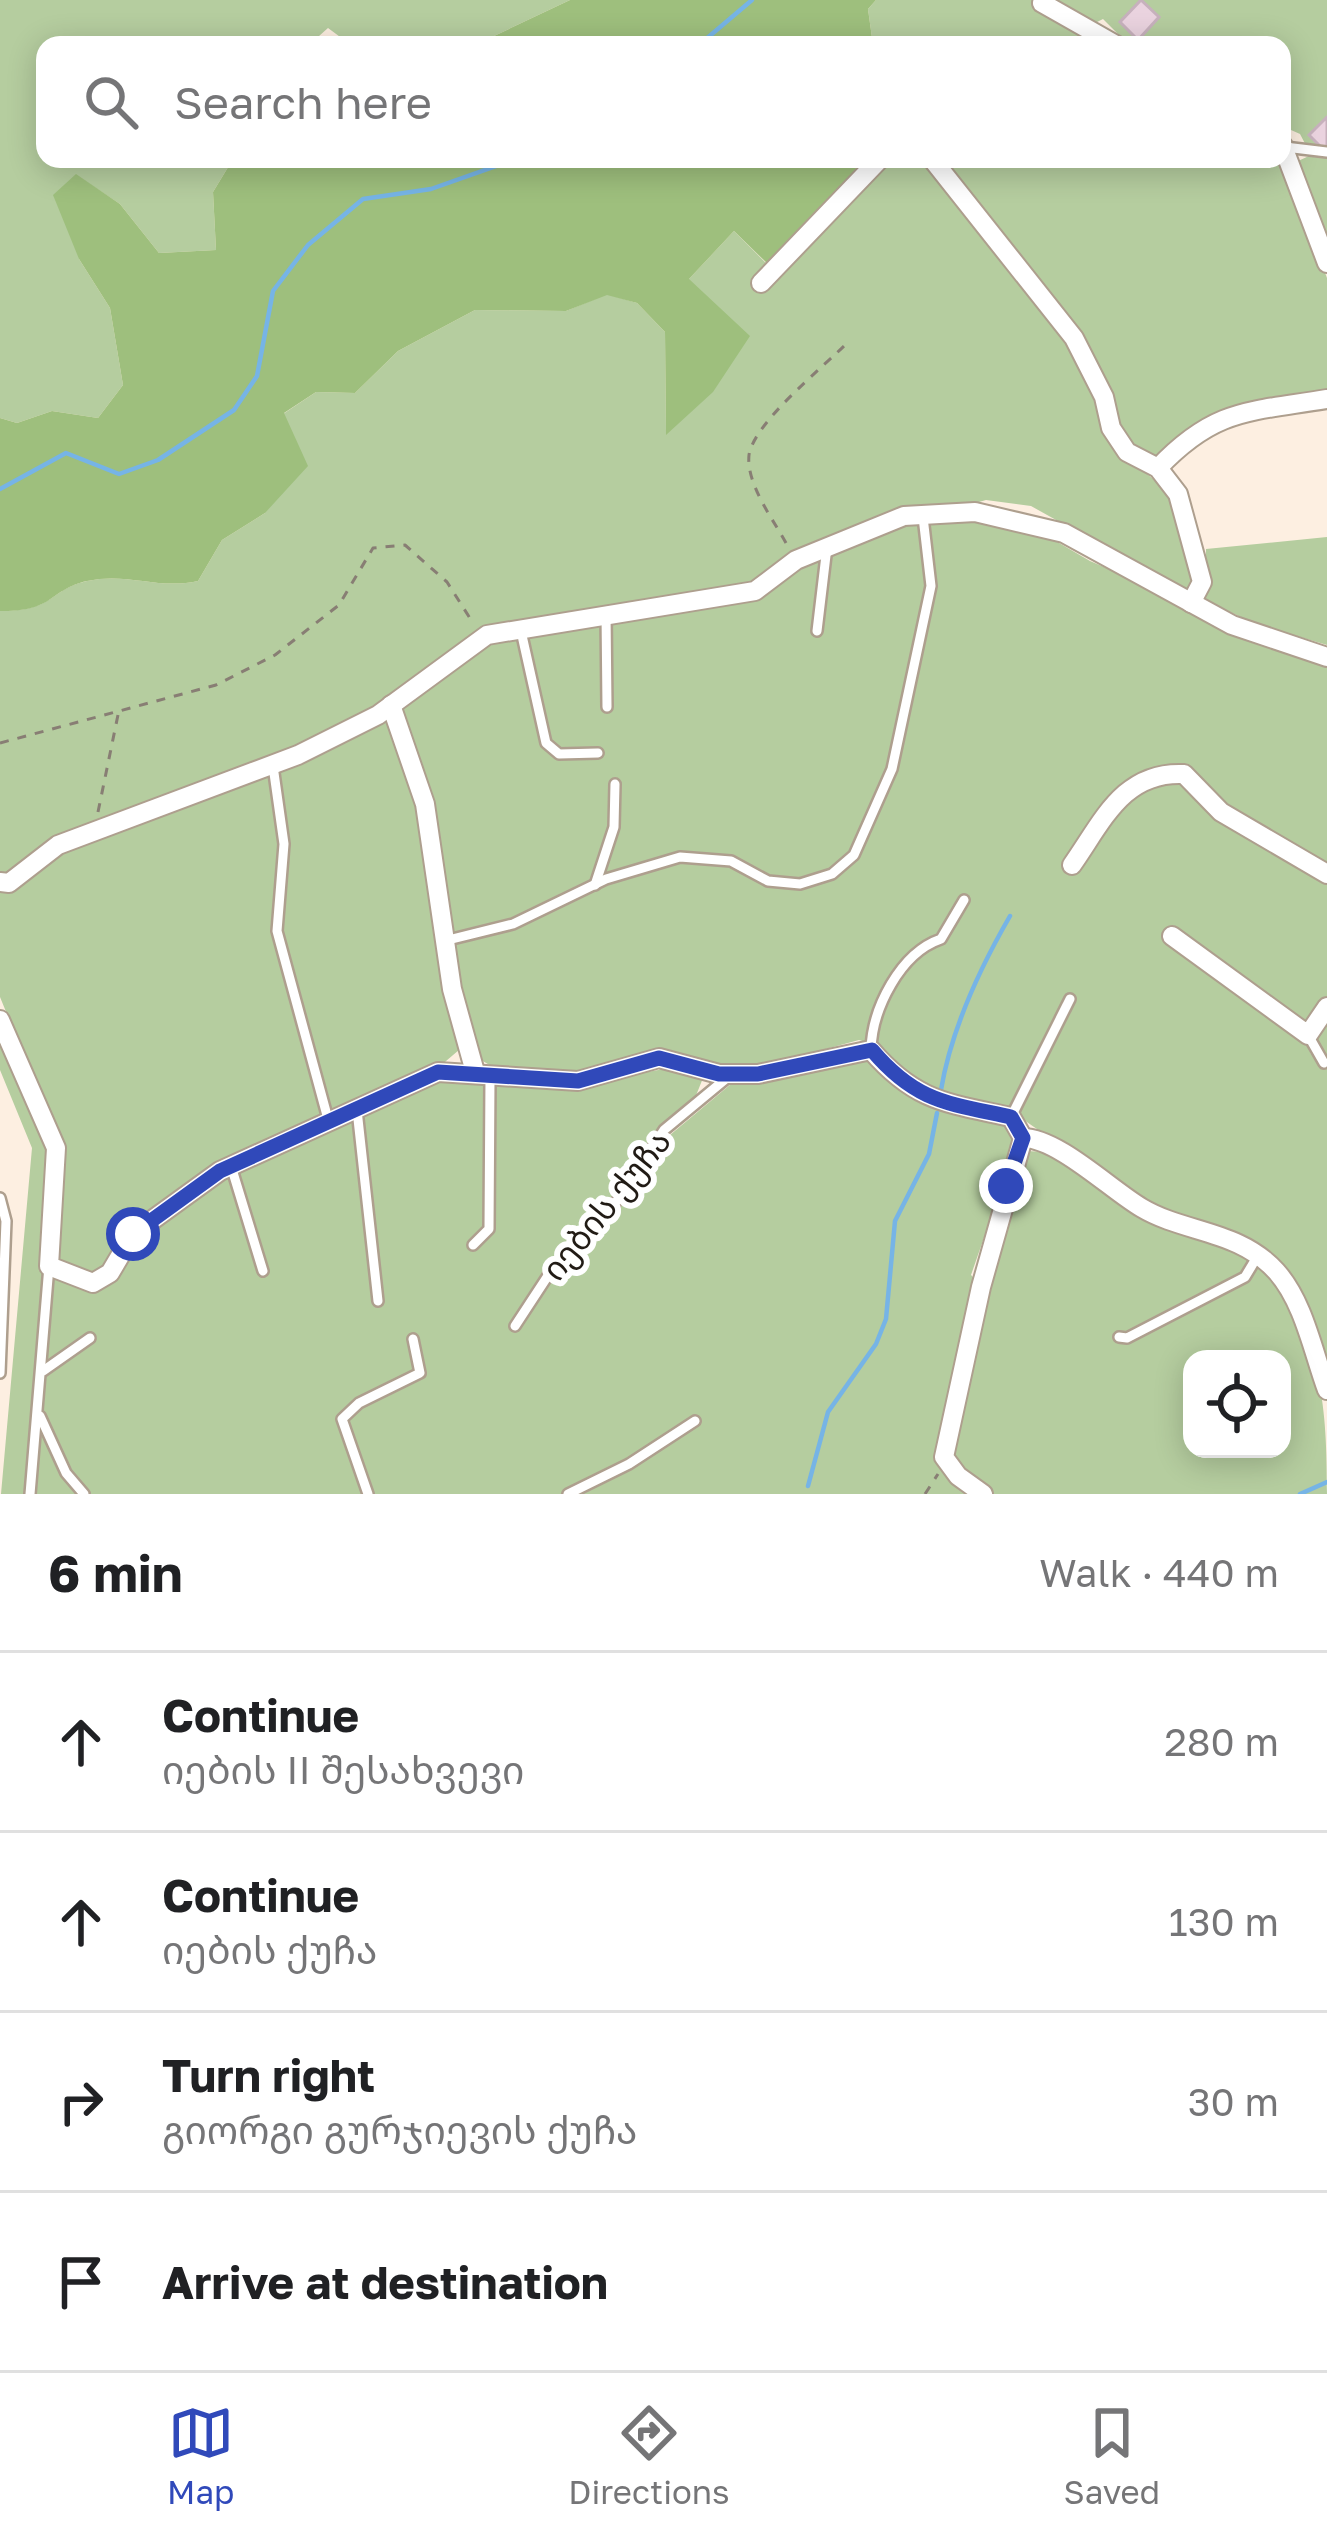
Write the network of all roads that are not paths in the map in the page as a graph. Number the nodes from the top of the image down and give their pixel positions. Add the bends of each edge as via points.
1 (1042, 3) dead end
2 (1100, 36) edge
3 (1291, 147) edge
4 (1327, 152) edge
5 (1291, 165) edge
6 (871, 168) edge
7 (939, 168) edge
8 (1327, 263) edge
9 (761, 283) dead end
10 (1327, 399) edge
11 (1158, 468) junction
12 (923, 518) junction
13 (827, 547) junction
14 (1191, 603) junction
15 (606, 613) junction
16 (521, 631) junction
17 (817, 632) dead end
18 (1327, 657) edge
19 (391, 705) junction
20 (607, 707) dead end
21 (598, 753) dead end
22 (272, 763) junction
23 (615, 784) dead end
24 (1072, 865) dead end
25 (1327, 874) edge
26 (0, 883) edge
27 (595, 884) junction
28 (964, 900) dead end
29 (1172, 936) dead end
30 (444, 941) junction
31 (1070, 999) dead end
32 (1327, 1007) edge
33 (0, 1020) edge
34 (1307, 1035) junction
35 (872, 1050) junction
36 (1324, 1063) edge
37 (482, 1072) junction
38 (733, 1074) junction
39 (357, 1105) junction
40 (1011, 1117) junction
41 (328, 1118) junction
42 (1023, 1138) junction
43 (231, 1166) junction
44 (0, 1198) edge
45 (473, 1245) dead end
46 (1257, 1257) junction
47 (49, 1266) junction
48 (263, 1271) dead end
49 (378, 1300) dead end
50 (515, 1326) dead end
51 (1119, 1337) dead end
52 (90, 1338) dead end
53 (413, 1339) dead end
54 (43, 1371) junction
55 (0, 1372) edge
56 (1327, 1390) edge
57 (39, 1413) junction
58 (694, 1420) dead end
59 (30, 1494) edge
60 (84, 1494) edge
61 (368, 1494) edge
62 (568, 1494) edge
63 (983, 1494) edge

1 - 2 street
3 - 4 lane
5 - 8 street
6 - 9 street
7 - 11 street via 1074,338 1127,452
10 - 11 street via 1226,416 1192,433
11 - 14 street via 1189,519 1202,582
12 - 13 street via 904,516
12 - 14 street via 975,512 1064,533
12 - 27 lane via 932,586 892,769 854,855 832,874 800,884 768,881 730,861 680,857
13 - 15 street via 755,591
13 - 17 lane
14 - 18 street via 1232,626
15 - 16 street
15 - 20 lane
16 - 19 street via 488,635
16 - 21 lane via 546,743 559,754
19 - 22 street
19 - 30 street via 425,805
22 - 26 street via 58,845
22 - 41 lane via 284,844 277,931
23 - 27 lane via 614,827
24 - 25 street via 1112,807 1142,778 1160,773 1184,775 1221,812
27 - 30 lane via 513,924
28 - 35 lane via 941,939 925,945 881,1000
29 - 34 street
30 - 37 street
31 - 40 lane
32 - 34 street
33 - 47 street via 56,1148
34 - 36 lane
35 - 38 street
35 - 40 street via 926,1099
37 - 38 street via 578,1081 659,1058
37 - 39 street via 438,1072
37 - 45 lane via 489,1229
38 - 50 lane, იების ქუჩა via 664,1130
39 - 41 street
39 - 49 lane
40 - 42 street
41 - 43 street
42 - 46 street via 1045,1143 1147,1211 1214,1230
42 - 63 street via 944,1456
43 - 47 street via 133,1234 110,1273 93,1283
43 - 48 lane
44 - 55 lane
46 - 51 lane via 1244,1276
46 - 56 street via 1293,1297
47 - 54 lane
52 - 54 lane
53 - 61 lane via 419,1372 342,1419
54 - 57 lane
57 - 59 lane
57 - 60 lane
58 - 62 lane

